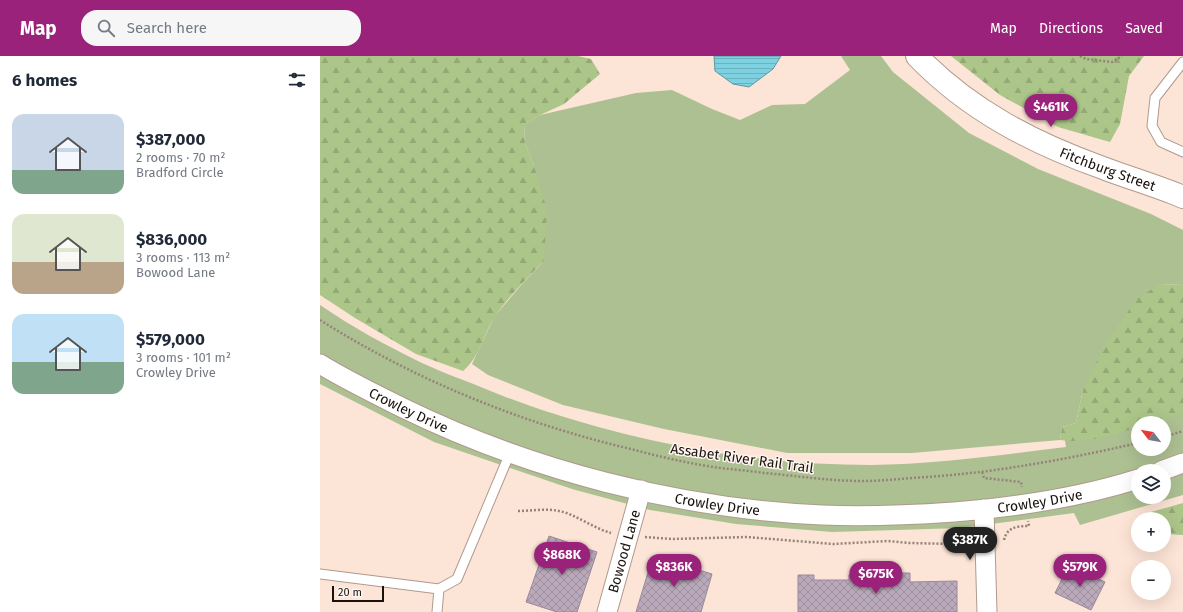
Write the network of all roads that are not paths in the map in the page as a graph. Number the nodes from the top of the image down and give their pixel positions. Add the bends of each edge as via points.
1 (917, 56) edge
2 (1183, 62) edge
3 (1183, 152) edge
4 (1183, 197) edge
5 (320, 364) edge
6 (510, 453) junction
7 (1183, 463) edge
8 (1171, 467) edge
9 (1131, 481) edge
10 (641, 490) junction
11 (984, 509) junction
12 (320, 574) edge
13 (439, 589) junction
14 (437, 612) edge
15 (607, 612) edge
16 (987, 612) edge

1 - 4 street, Fitchburg Street via 933,73 974,106 1021,133 1075,158
2 - 3 lane via 1155,98 1152,126 1161,142
5 - 6 street, Crowley Drive via 437,425
6 - 10 street, Crowley Drive via 566,472
6 - 13 lane via 457,579
7 - 8 street
9 - 11 street, Crowley Drive via 1058,499
10 - 11 street, Crowley Drive via 728,506 821,515 912,515
10 - 15 street, Bowood Lane
11 - 16 street
12 - 13 lane
13 - 14 lane

